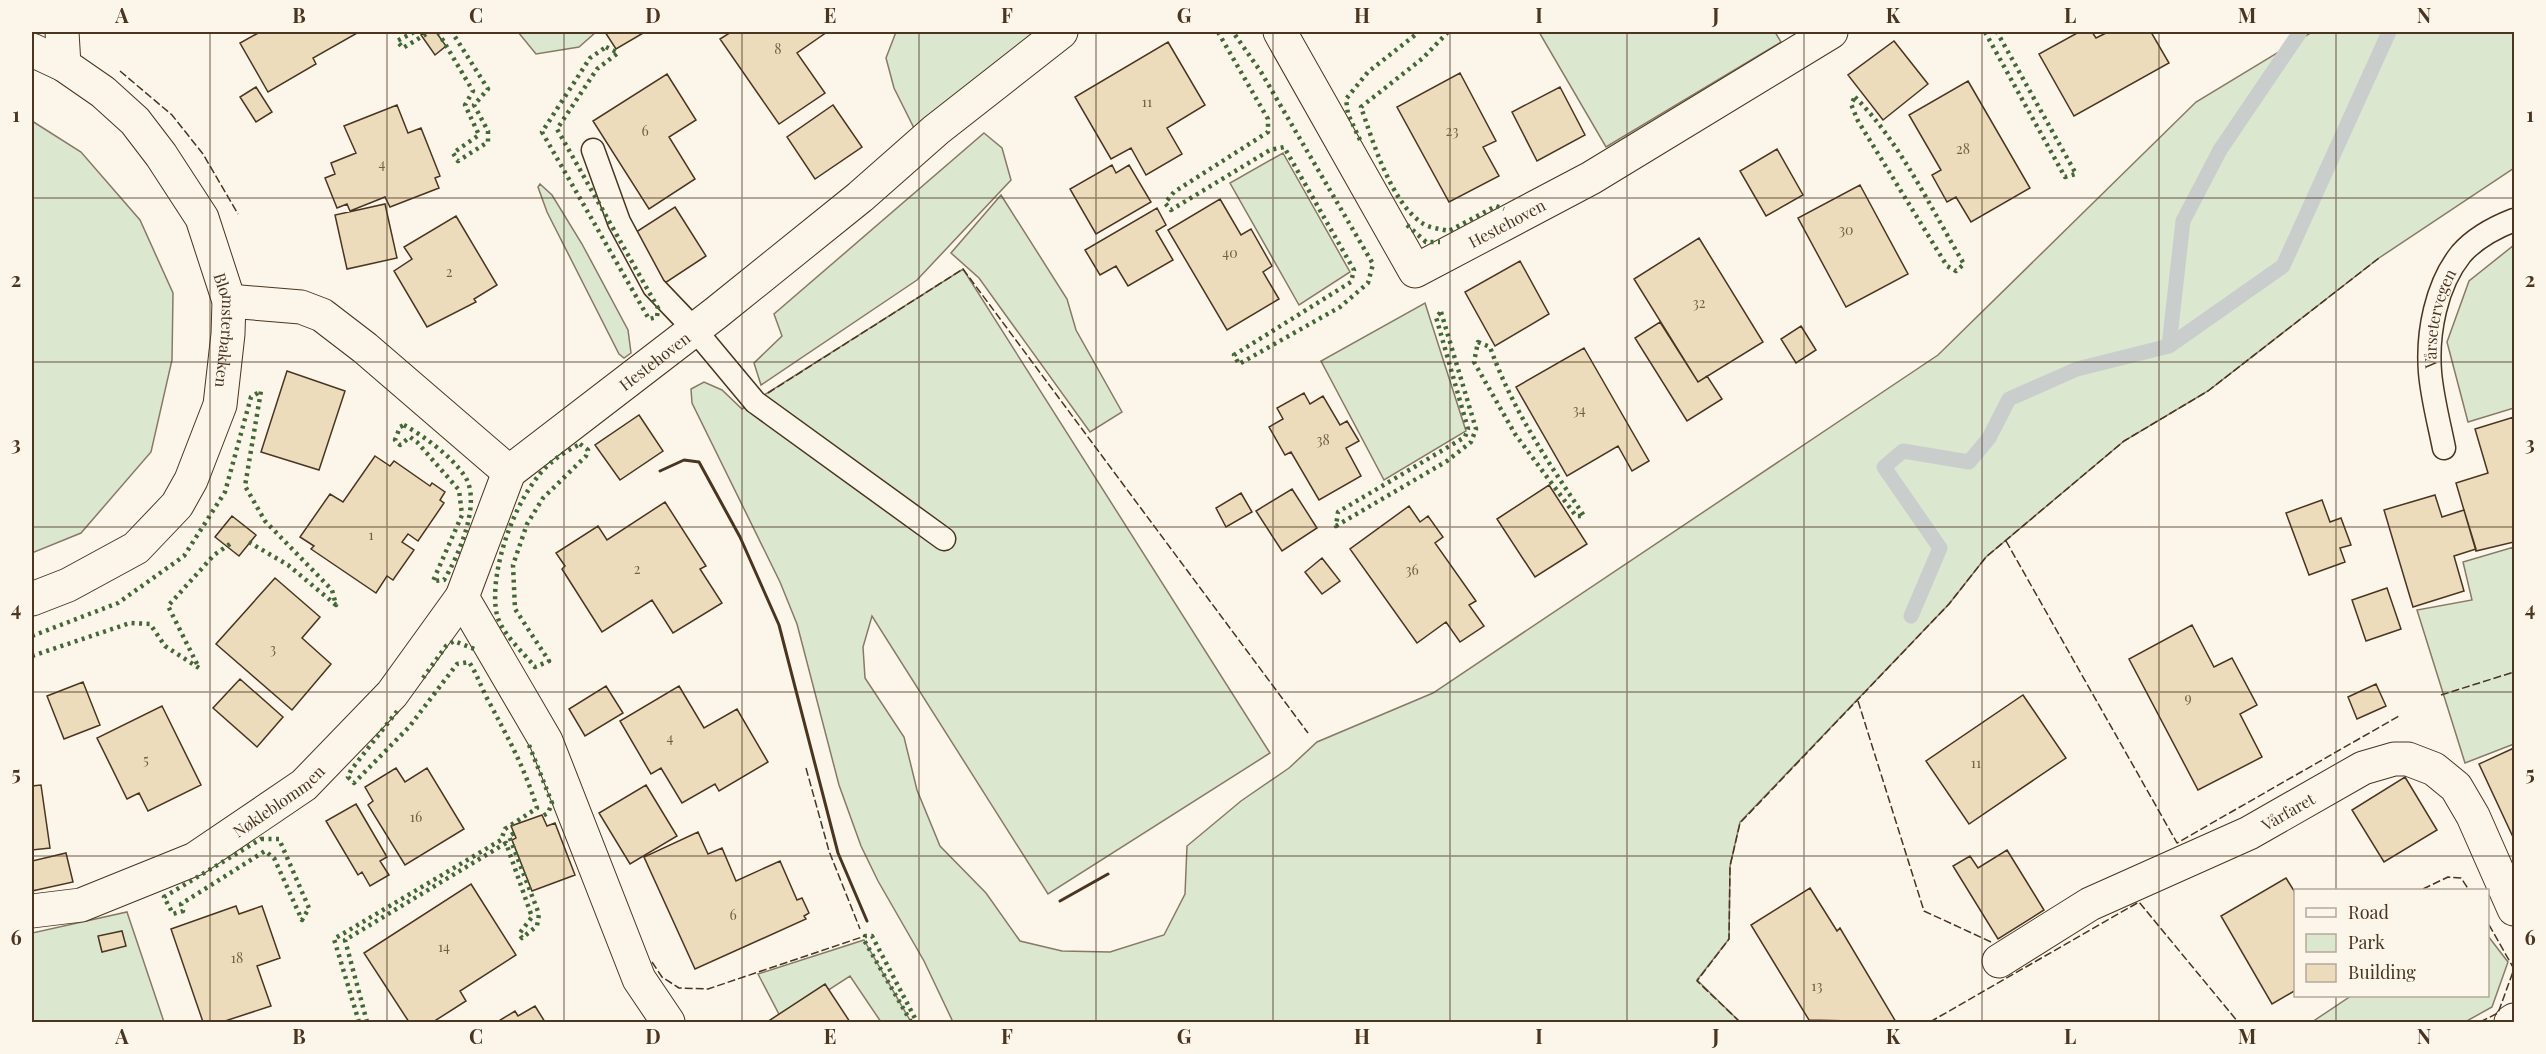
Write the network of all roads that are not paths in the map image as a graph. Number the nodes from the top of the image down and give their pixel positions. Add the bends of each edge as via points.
1 (62, 32) edge
2 (1061, 32) edge
3 (1280, 32) edge
4 (1831, 32) edge
5 (32, 50) edge
6 (64, 64) junction
7 (593, 150) dead end
8 (2514, 220) edge
9 (229, 301) junction
10 (695, 330) junction
11 (2444, 448) dead end
12 (509, 472) junction
13 (944, 539) dead end
14 (462, 597) junction
15 (32, 599) edge
16 (2514, 909) edge
17 (32, 911) edge
18 (1999, 961) dead end
19 (2514, 1020) edge
20 (668, 1023) edge
21 (2511, 1023) edge

1 - 6 street
2 - 10 street, Hestehoven
3 - 4 street, Hestehoven via 1415,271 1591,178
5 - 6 street, Blomsterbakken
6 - 9 street, Blomsterbakken via 135,122 161,155 202,218
7 - 10 lane via 619,222 654,287
8 - 11 lane, Vårsetervegen via 2497,227 2462,253 2437,303 2430,339 2430,372
9 - 12 street via 301,307 322,315
9 - 15 street, Blomsterbakken via 220,405 177,505 136,548 68,585
10 - 12 street, Hestehoven
10 - 13 lane via 755,402
12 - 14 street, Nøkleblommen
14 - 17 street, Nøkleblommen via 392,694 304,785 195,859 81,905
14 - 20 street via 546,741 639,979
16 - 18 street, Vårfaret via 2456,787 2434,769 2408,759 2394,759 2363,768 2249,833 2090,904
19 - 21 street

